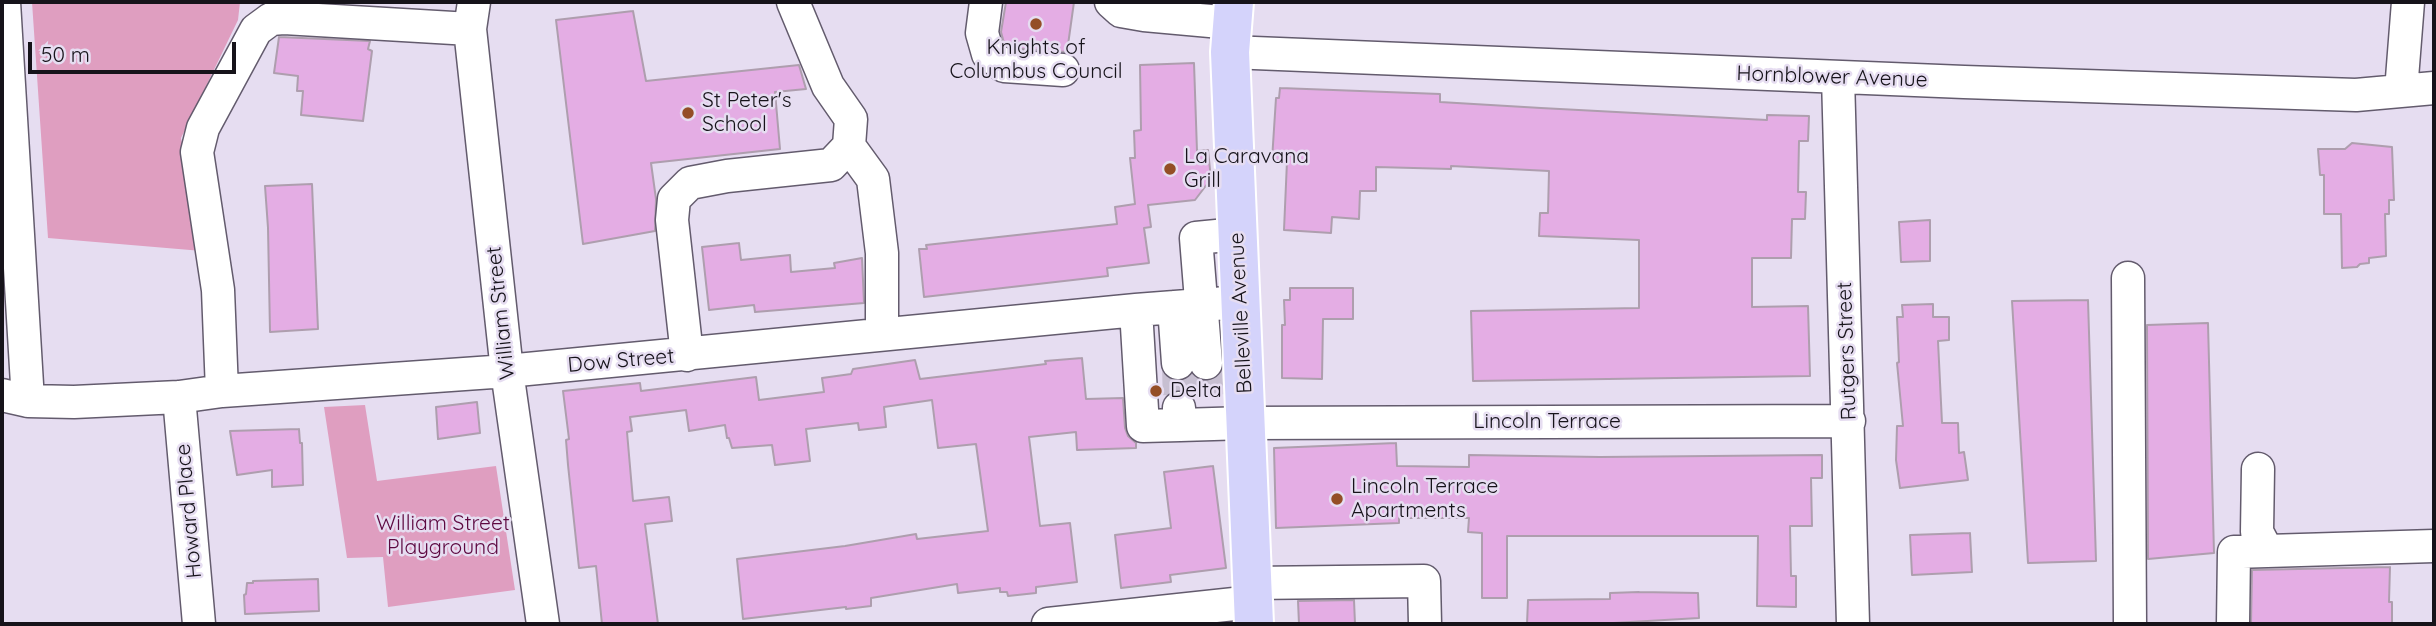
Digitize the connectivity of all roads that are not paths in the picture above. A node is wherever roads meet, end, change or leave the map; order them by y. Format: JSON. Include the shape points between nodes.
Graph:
{"nodes":[{"id":1,"x":4,"y":2,"type":"edge"},
{"id":2,"x":793,"y":2,"type":"edge"},
{"id":3,"x":986,"y":2,"type":"edge"},
{"id":4,"x":1111,"y":2,"type":"edge"},
{"id":5,"x":2409,"y":2,"type":"edge"},
{"id":6,"x":472,"y":15,"type":"edge"},
{"id":7,"x":1232,"y":26,"type":"edge"},
{"id":8,"x":1063,"y":70,"type":"dead end"},
{"id":9,"x":1838,"y":77,"type":"junction"},
{"id":10,"x":2434,"y":88,"type":"edge"},
{"id":11,"x":2401,"y":91,"type":"junction"},
{"id":12,"x":849,"y":146,"type":"junction"},
{"id":13,"x":1237,"y":234,"type":"junction"},
{"id":14,"x":2128,"y":278,"type":"dead end"},
{"id":15,"x":1240,"y":302,"type":"junction"},
{"id":16,"x":1188,"y":306,"type":"junction"},
{"id":17,"x":1136,"y":310,"type":"junction"},
{"id":18,"x":881,"y":334,"type":"junction"},
{"id":19,"x":687,"y":355,"type":"junction"},
{"id":20,"x":1192,"y":363,"type":"tunnel mouth"},
{"id":21,"x":507,"y":371,"type":"junction"},
{"id":22,"x":222,"y":391,"type":"junction"},
{"id":23,"x":179,"y":397,"type":"junction"},
{"id":24,"x":15,"y":398,"type":"edge"},
{"id":25,"x":1204,"y":417,"type":"junction"},
{"id":26,"x":1849,"y":421,"type":"junction"},
{"id":27,"x":2258,"y":469,"type":"dead end"},
{"id":28,"x":2434,"y":546,"type":"edge"},
{"id":29,"x":2267,"y":551,"type":"junction"},
{"id":30,"x":1253,"y":603,"type":"edge"},
{"id":31,"x":199,"y":624,"type":"edge"},
{"id":32,"x":543,"y":624,"type":"edge"},
{"id":33,"x":1048,"y":624,"type":"edge"},
{"id":34,"x":1425,"y":624,"type":"edge"},
{"id":35,"x":1853,"y":624,"type":"edge"},
{"id":36,"x":2130,"y":624,"type":"edge"},
{"id":37,"x":2233,"y":624,"type":"edge"}],
"edges":[{"from":1,"to":24,"type":"street"},
{"from":2,"to":12,"type":"street","via":[[828,86],[851,119]]},
{"from":3,"to":8,"type":"street","via":[[982,33],[988,54],[1004,66]]},
{"from":4,"to":7,"type":"street","name":"Hornblower Avenue","via":[[1121,11]]},
{"from":5,"to":11,"type":"street"},
{"from":6,"to":21,"type":"street","name":"William Street"},
{"from":6,"to":22,"type":"street","via":[[284,18],[271,19],[256,30],[203,128],[197,152],[218,290]]},
{"from":7,"to":9,"type":"street","name":"Hornblower Avenue"},
{"from":7,"to":13,"type":"main road","name":"Belleville Avenue"},
{"from":9,"to":11,"type":"street","name":"Hornblower Avenue","via":[[2356,95]]},
{"from":9,"to":26,"type":"street","name":"Rutgers Street"},
{"from":10,"to":11,"type":"street","name":"Hornblower Avenue"},
{"from":12,"to":18,"type":"street","via":[[873,179],[882,253]]},
{"from":12,"to":19,"type":"street","via":[[831,165],[690,183],[674,199],[672,220]]},
{"from":13,"to":15,"type":"main road","name":"Belleville Avenue"},
{"from":13,"to":16,"type":"street","via":[[1196,238]]},
{"from":14,"to":36,"type":"street"},
{"from":15,"to":16,"type":"street","name":"Dow Street"},
{"from":15,"to":25,"type":"main road","name":"Belleville Avenue"},
{"from":16,"to":17,"type":"street","name":"Dow Street"},
{"from":16,"to":20,"type":"street"},
{"from":17,"to":18,"type":"street","name":"Dow Street"},
{"from":17,"to":25,"type":"street","name":"Lincoln Terrace","via":[[1143,426]]},
{"from":18,"to":19,"type":"street","name":"Dow Street"},
{"from":19,"to":21,"type":"street","name":"Dow Street"},
{"from":21,"to":22,"type":"street","name":"Dow Street"},
{"from":21,"to":32,"type":"street","name":"William Street"},
{"from":22,"to":23,"type":"street","name":"Dow Street"},
{"from":23,"to":24,"type":"street","name":"Dow Street","via":[[74,402]]},
{"from":23,"to":31,"type":"street","name":"Howard Place"},
{"from":25,"to":26,"type":"street","name":"Lincoln Terrace"},
{"from":25,"to":30,"type":"main road","name":"Belleville Avenue"},
{"from":26,"to":35,"type":"street","name":"Rutgers Street"},
{"from":27,"to":29,"type":"street","via":[[2257,532]]},
{"from":28,"to":29,"type":"street"},
{"from":29,"to":37,"type":"street","via":[[2234,552]]},
{"from":30,"to":33,"type":"street"},
{"from":30,"to":34,"type":"street","via":[[1424,581]]}]}
